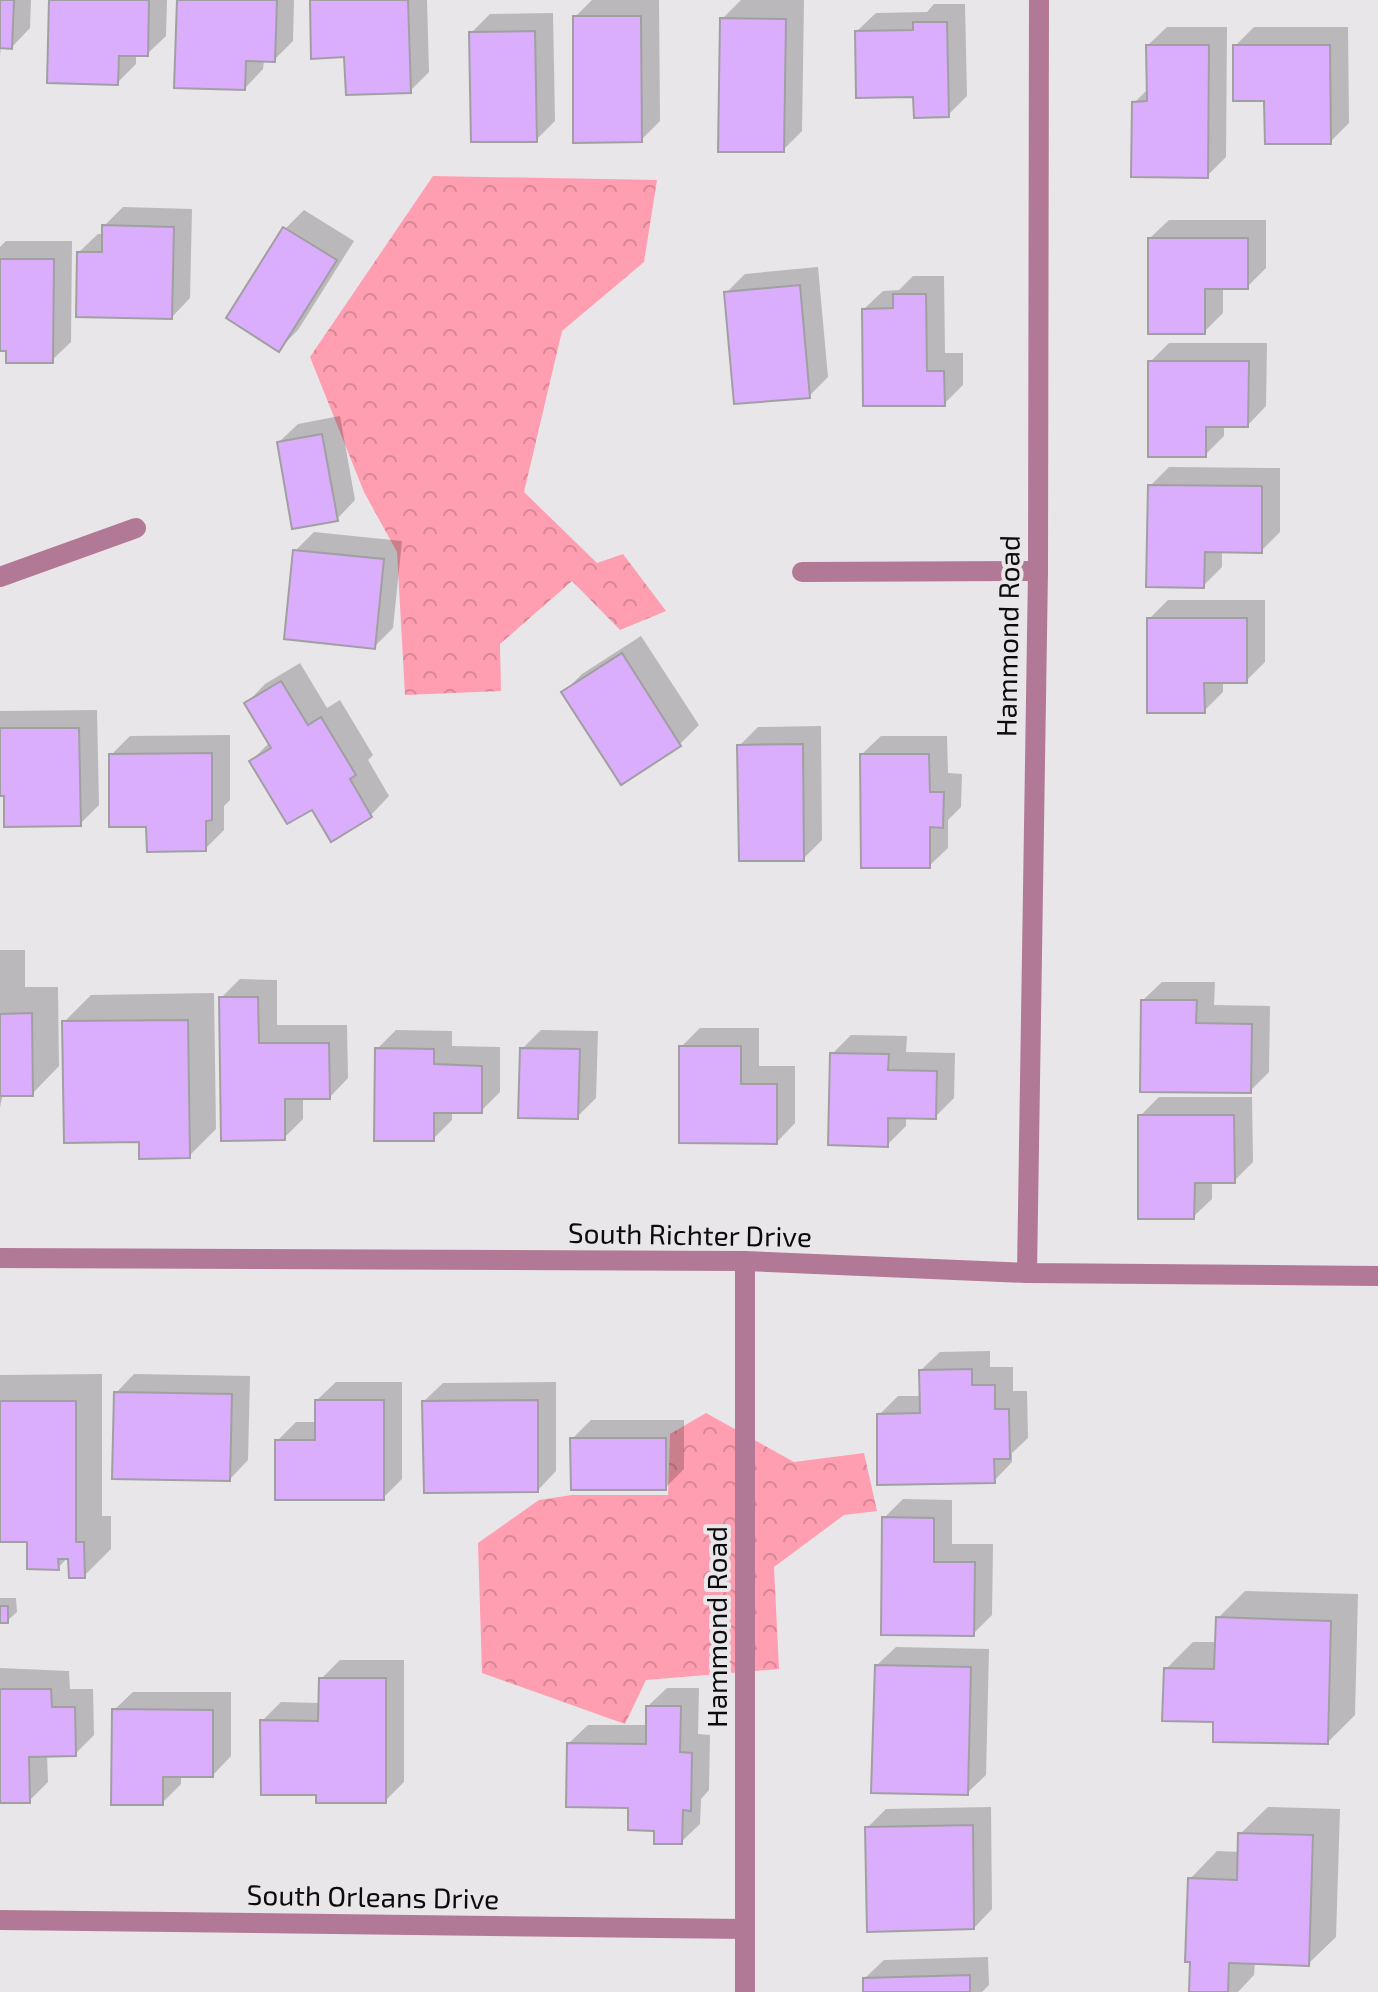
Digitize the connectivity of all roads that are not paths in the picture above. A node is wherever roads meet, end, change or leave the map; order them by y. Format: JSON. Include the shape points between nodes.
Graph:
{"nodes":[{"id":1,"x":1039,"y":0,"type":"edge"},
{"id":2,"x":136,"y":528,"type":"dead end"},
{"id":3,"x":1038,"y":571,"type":"junction"},
{"id":4,"x":802,"y":572,"type":"dead end"},
{"id":5,"x":0,"y":577,"type":"edge"},
{"id":6,"x":0,"y":1258,"type":"edge"},
{"id":7,"x":745,"y":1261,"type":"junction"},
{"id":8,"x":1027,"y":1273,"type":"junction"},
{"id":9,"x":1378,"y":1276,"type":"edge"},
{"id":10,"x":0,"y":1920,"type":"edge"},
{"id":11,"x":745,"y":1929,"type":"junction"},
{"id":12,"x":745,"y":1992,"type":"edge"}],
"edges":[{"from":1,"to":3,"type":"street","name":"Hammond Road"},
{"from":2,"to":5,"type":"street"},
{"from":3,"to":4,"type":"street"},
{"from":3,"to":8,"type":"street","name":"Hammond Road"},
{"from":6,"to":7,"type":"street","name":"South Richter Drive"},
{"from":7,"to":8,"type":"street","name":"South Richter Drive"},
{"from":7,"to":11,"type":"street","name":"Hammond Road"},
{"from":8,"to":9,"type":"street","name":"South Richter Drive"},
{"from":10,"to":11,"type":"street","name":"South Orleans Drive"},
{"from":11,"to":12,"type":"street","name":"Hammond Road"}]}
